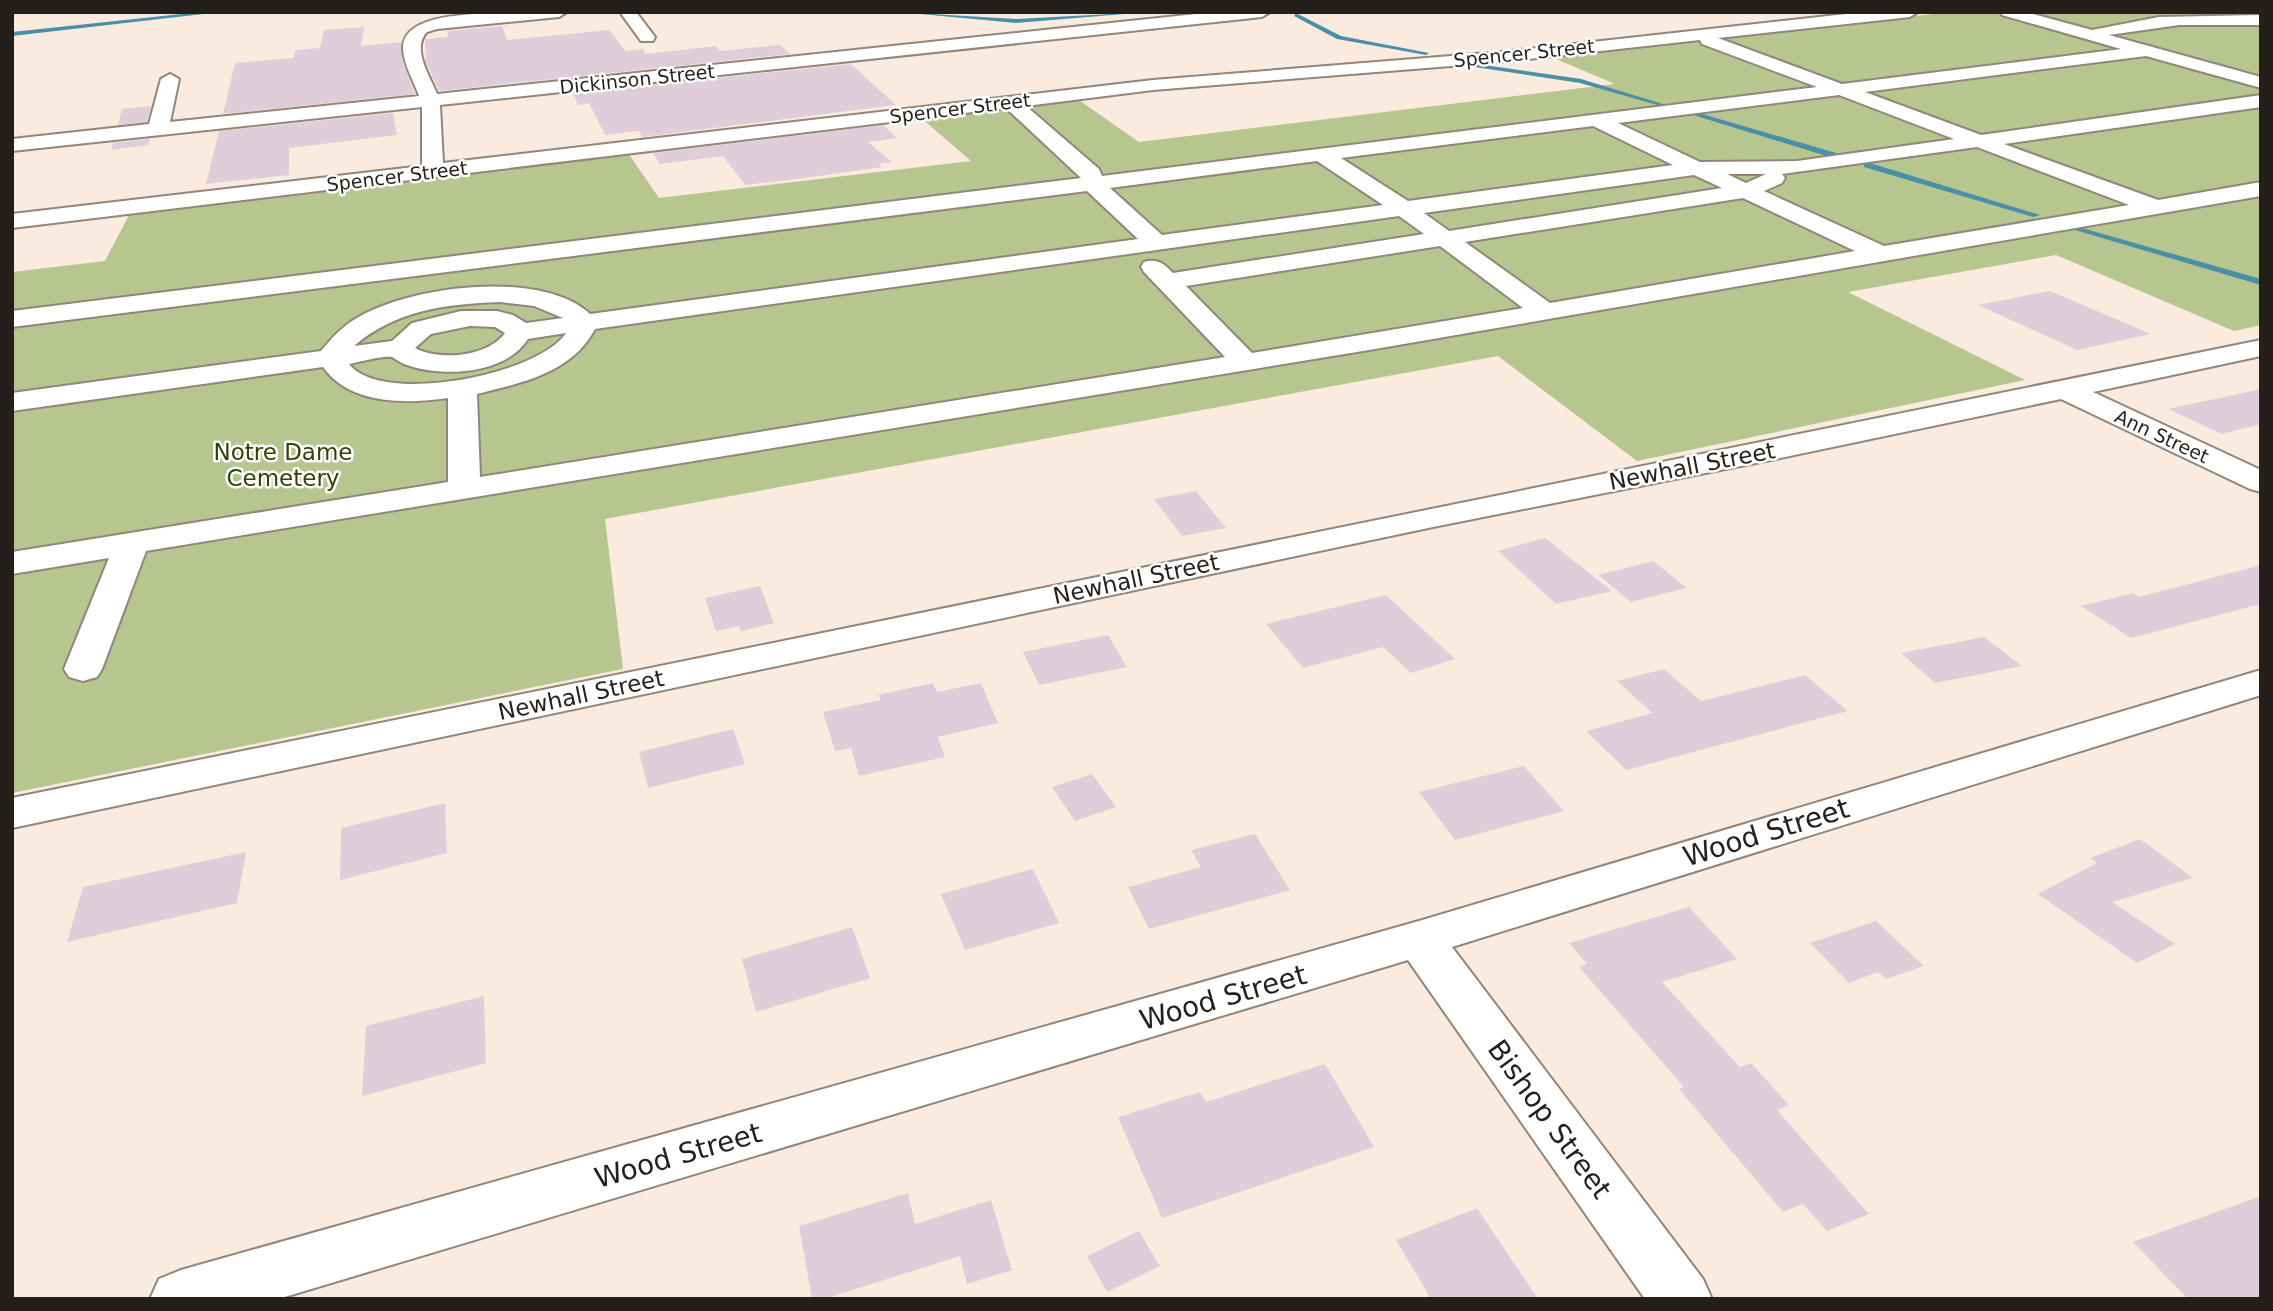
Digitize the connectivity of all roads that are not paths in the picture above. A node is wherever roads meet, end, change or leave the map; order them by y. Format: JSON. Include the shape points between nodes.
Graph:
{"nodes":[{"id":1,"x":559,"y":12,"type":"edge"},
{"id":2,"x":628,"y":12,"type":"edge"},
{"id":3,"x":1262,"y":12,"type":"edge"},
{"id":4,"x":1910,"y":12,"type":"edge"},
{"id":5,"x":2008,"y":12,"type":"edge"},
{"id":6,"x":2261,"y":20,"type":"edge"},
{"id":7,"x":2098,"y":33,"type":"dead end"},
{"id":8,"x":647,"y":37,"type":"dead end"},
{"id":9,"x":1708,"y":40,"type":"dead end"},
{"id":10,"x":2147,"y":51,"type":"junction"},
{"id":11,"x":2234,"y":59,"type":"dead end"},
{"id":12,"x":2193,"y":64,"type":"junction"},
{"id":13,"x":170,"y":79,"type":"dead end"},
{"id":14,"x":2261,"y":83,"type":"edge"},
{"id":15,"x":1842,"y":90,"type":"junction"},
{"id":16,"x":430,"y":101,"type":"junction"},
{"id":17,"x":2261,"y":101,"type":"edge"},
{"id":18,"x":1010,"y":102,"type":"junction"},
{"id":19,"x":1597,"y":121,"type":"junction"},
{"id":20,"x":158,"y":130,"type":"junction"},
{"id":21,"x":1980,"y":142,"type":"junction"},
{"id":22,"x":12,"y":145,"type":"edge"},
{"id":23,"x":1321,"y":155,"type":"junction"},
{"id":24,"x":1797,"y":167,"type":"junction"},
{"id":25,"x":1696,"y":168,"type":"junction"},
{"id":26,"x":433,"y":172,"type":"junction"},
{"id":27,"x":1093,"y":184,"type":"junction"},
{"id":28,"x":2261,"y":189,"type":"edge"},
{"id":29,"x":1746,"y":191,"type":"junction"},
{"id":30,"x":2155,"y":207,"type":"junction"},
{"id":31,"x":1403,"y":208,"type":"junction"},
{"id":32,"x":12,"y":221,"type":"edge"},
{"id":33,"x":1445,"y":239,"type":"junction"},
{"id":34,"x":1145,"y":244,"type":"junction"},
{"id":35,"x":1878,"y":253,"type":"junction"},
{"id":36,"x":1167,"y":282,"type":"junction"},
{"id":37,"x":1544,"y":311,"type":"junction"},
{"id":38,"x":12,"y":319,"type":"edge"},
{"id":39,"x":581,"y":323,"type":"junction"},
{"id":40,"x":519,"y":331,"type":"junction"},
{"id":41,"x":401,"y":348,"type":"junction"},
{"id":42,"x":2261,"y":348,"type":"edge"},
{"id":43,"x":330,"y":358,"type":"junction"},
{"id":44,"x":1245,"y":361,"type":"junction"},
{"id":45,"x":462,"y":388,"type":"junction"},
{"id":46,"x":2063,"y":389,"type":"junction"},
{"id":47,"x":12,"y":402,"type":"edge"},
{"id":48,"x":2261,"y":482,"type":"edge"},
{"id":49,"x":464,"y":491,"type":"junction"},
{"id":50,"x":132,"y":543,"type":"junction"},
{"id":51,"x":12,"y":563,"type":"edge"},
{"id":52,"x":83,"y":668,"type":"dead end"},
{"id":53,"x":2261,"y":682,"type":"edge"},
{"id":54,"x":12,"y":813,"type":"edge"},
{"id":55,"x":1419,"y":939,"type":"junction"},
{"id":56,"x":181,"y":1299,"type":"edge"},
{"id":57,"x":1681,"y":1299,"type":"edge"}],
"edges":[{"from":1,"to":16,"type":"street","via":[[424,27],[413,38],[413,62]]},
{"from":2,"to":8,"type":"street"},
{"from":3,"to":16,"type":"street","name":"Dickinson Street"},
{"from":4,"to":18,"type":"street","name":"Spencer Street","via":[[1501,57],[1153,85]]},
{"from":5,"to":10,"type":"street"},
{"from":6,"to":7,"type":"street","via":[[2175,19]]},
{"from":9,"to":15,"type":"street"},
{"from":10,"to":12,"type":"street"},
{"from":10,"to":15,"type":"street"},
{"from":11,"to":12,"type":"street"},
{"from":12,"to":14,"type":"street"},
{"from":13,"to":20,"type":"street"},
{"from":15,"to":19,"type":"street"},
{"from":15,"to":21,"type":"street"},
{"from":16,"to":20,"type":"street","name":"Dickinson Street"},
{"from":16,"to":26,"type":"street"},
{"from":17,"to":21,"type":"street"},
{"from":18,"to":26,"type":"street","name":"Spencer Street"},
{"from":18,"to":27,"type":"street","via":[[1091,174]]},
{"from":19,"to":23,"type":"street"},
{"from":19,"to":25,"type":"street"},
{"from":20,"to":22,"type":"street","name":"Dickinson Street"},
{"from":21,"to":24,"type":"street"},
{"from":21,"to":30,"type":"street"},
{"from":23,"to":27,"type":"street"},
{"from":23,"to":31,"type":"street"},
{"from":24,"to":25,"type":"street"},
{"from":24,"to":29,"type":"street"},
{"from":25,"to":29,"type":"street"},
{"from":25,"to":31,"type":"street"},
{"from":26,"to":32,"type":"street","name":"Spencer Street"},
{"from":27,"to":34,"type":"street"},
{"from":27,"to":38,"type":"street"},
{"from":28,"to":30,"type":"street"},
{"from":29,"to":33,"type":"street"},
{"from":29,"to":35,"type":"street"},
{"from":30,"to":35,"type":"street"},
{"from":31,"to":33,"type":"street"},
{"from":31,"to":34,"type":"street"},
{"from":33,"to":36,"type":"street"},
{"from":33,"to":37,"type":"street"},
{"from":34,"to":36,"type":"street"},
{"from":34,"to":39,"type":"street"},
{"from":35,"to":37,"type":"street"},
{"from":36,"to":44,"type":"street"},
{"from":37,"to":44,"type":"street"},
{"from":39,"to":40,"type":"street"},
{"from":39,"to":43,"type":"street","via":[[575,312],[546,299],[500,294],[445,299],[370,322],[339,344]]},
{"from":39,"to":45,"type":"street","via":[[580,334],[570,347],[552,359],[527,371]]},
{"from":40,"to":41,"type":"street","via":[[504,320],[460,319],[415,332]]},
{"from":40,"to":41,"type":"street","via":[[509,346],[496,353],[461,362],[425,363]]},
{"from":41,"to":43,"type":"street"},
{"from":42,"to":46,"type":"street","name":"Newhall Street"},
{"from":43,"to":45,"type":"street","via":[[345,379],[365,387],[393,391]]},
{"from":43,"to":47,"type":"street"},
{"from":44,"to":49,"type":"street"},
{"from":45,"to":49,"type":"street"},
{"from":46,"to":48,"type":"street","name":"Ann Street"},
{"from":46,"to":54,"type":"street","name":"Newhall Street"},
{"from":49,"to":50,"type":"street"},
{"from":50,"to":51,"type":"street"},
{"from":50,"to":52,"type":"street"},
{"from":53,"to":55,"type":"street","name":"Wood Street"},
{"from":55,"to":56,"type":"street","name":"Wood Street"},
{"from":55,"to":57,"type":"street","name":"Bishop Street"}]}
